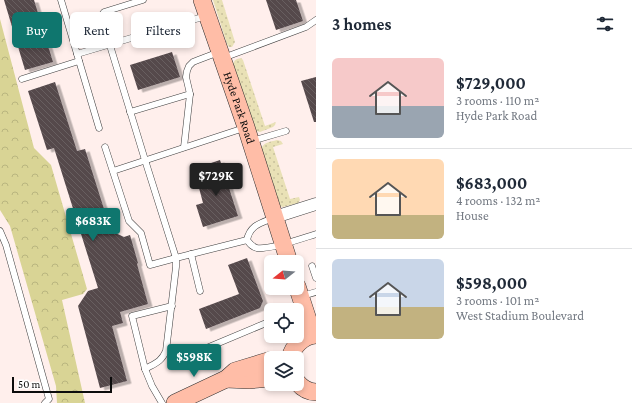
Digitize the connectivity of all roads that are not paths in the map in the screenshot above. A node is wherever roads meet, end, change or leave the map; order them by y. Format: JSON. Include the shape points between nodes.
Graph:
{"nodes":[{"id":1,"x":61,"y":0,"type":"edge"},
{"id":2,"x":142,"y":0,"type":"edge"},
{"id":3,"x":205,"y":8,"type":"edge"},
{"id":4,"x":104,"y":12,"type":"edge"},
{"id":5,"x":316,"y":20,"type":"edge"},
{"id":6,"x":123,"y":40,"type":"edge"},
{"id":7,"x":99,"y":48,"type":"edge"},
{"id":8,"x":111,"y":48,"type":"edge"},
{"id":9,"x":77,"y":54,"type":"junction"},
{"id":10,"x":220,"y":55,"type":"junction"},
{"id":11,"x":79,"y":61,"type":"junction"},
{"id":12,"x":22,"y":79,"type":"dead end"},
{"id":13,"x":190,"y":94,"type":"junction"},
{"id":14,"x":130,"y":112,"type":"junction"},
{"id":15,"x":99,"y":128,"type":"dead end"},
{"id":16,"x":286,"y":130,"type":"dead end"},
{"id":17,"x":248,"y":134,"type":"junction"},
{"id":18,"x":105,"y":147,"type":"dead end"},
{"id":19,"x":184,"y":147,"type":"junction"},
{"id":20,"x":145,"y":160,"type":"junction"},
{"id":21,"x":113,"y":171,"type":"junction"},
{"id":22,"x":316,"y":204,"type":"edge"},
{"id":23,"x":275,"y":217,"type":"junction"},
{"id":24,"x":0,"y":231,"type":"edge"},
{"id":25,"x":316,"y":234,"type":"edge"},
{"id":26,"x":248,"y":240,"type":"junction"},
{"id":27,"x":283,"y":244,"type":"junction"},
{"id":28,"x":191,"y":254,"type":"junction"},
{"id":29,"x":287,"y":255,"type":"edge"},
{"id":30,"x":176,"y":258,"type":"junction"},
{"id":31,"x":312,"y":266,"type":"dead end"},
{"id":32,"x":316,"y":278,"type":"edge"},
{"id":33,"x":200,"y":291,"type":"dead end"},
{"id":34,"x":304,"y":294,"type":"edge"},
{"id":35,"x":303,"y":295,"type":"edge"},
{"id":36,"x":293,"y":303,"type":"edge"},
{"id":37,"x":172,"y":306,"type":"junction"},
{"id":38,"x":264,"y":324,"type":"edge"},
{"id":39,"x":314,"y":335,"type":"edge"},
{"id":40,"x":291,"y":351,"type":"edge"},
{"id":41,"x":197,"y":352,"type":"dead end"},
{"id":42,"x":264,"y":362,"type":"edge"},
{"id":43,"x":145,"y":369,"type":"junction"},
{"id":44,"x":226,"y":379,"type":"junction"},
{"id":45,"x":264,"y":379,"type":"edge"},
{"id":46,"x":304,"y":389,"type":"edge"},
{"id":47,"x":316,"y":392,"type":"edge"},
{"id":48,"x":45,"y":403,"type":"edge"},
{"id":49,"x":162,"y":403,"type":"edge"},
{"id":50,"x":176,"y":403,"type":"edge"}],
"edges":[{"from":1,"to":9,"type":"lane"},
{"from":2,"to":4,"type":"lane"},
{"from":3,"to":6,"type":"lane"},
{"from":3,"to":10,"type":"street","name":"Hyde Park Road"},
{"from":5,"to":10,"type":"lane","via":[[306,27]]},
{"from":7,"to":9,"type":"lane"},
{"from":8,"to":14,"type":"lane"},
{"from":9,"to":11,"type":"lane"},
{"from":10,"to":13,"type":"lane","via":[[198,60],[189,66],[186,77]]},
{"from":10,"to":17,"type":"street","name":"Hyde Park Road"},
{"from":11,"to":12,"type":"lane"},
{"from":11,"to":15,"type":"lane"},
{"from":13,"to":14,"type":"lane"},
{"from":13,"to":19,"type":"lane"},
{"from":14,"to":20,"type":"lane"},
{"from":16,"to":17,"type":"lane"},
{"from":17,"to":19,"type":"lane"},
{"from":17,"to":23,"type":"street","name":"Hyde Park Road"},
{"from":18,"to":21,"type":"lane"},
{"from":19,"to":20,"type":"lane"},
{"from":20,"to":21,"type":"lane"},
{"from":20,"to":30,"type":"lane"},
{"from":21,"to":30,"type":"lane","via":[[129,221],[141,233],[150,265]]},
{"from":22,"to":23,"type":"street"},
{"from":23,"to":26,"type":"lane","via":[[252,228]]},
{"from":23,"to":27,"type":"street","name":"Hyde Park Road"},
{"from":24,"to":48,"type":"lane","via":[[49,399]]},
{"from":25,"to":27,"type":"lane"},
{"from":26,"to":27,"type":"lane","via":[[251,245],[258,248]]},
{"from":26,"to":28,"type":"lane"},
{"from":27,"to":29,"type":"street","name":"Hyde Park Road"},
{"from":28,"to":30,"type":"lane"},
{"from":28,"to":33,"type":"lane"},
{"from":30,"to":37,"type":"lane"},
{"from":31,"to":32,"type":"lane"},
{"from":34,"to":39,"type":"street"},
{"from":35,"to":36,"type":"lane"},
{"from":37,"to":43,"type":"lane","via":[[166,351],[159,362]]},
{"from":37,"to":43,"type":"lane","via":[[132,316]]},
{"from":38,"to":41,"type":"lane"},
{"from":39,"to":40,"type":"street","via":[[303,339]]},
{"from":42,"to":44,"type":"street","via":[[234,371]]},
{"from":43,"to":49,"type":"lane"},
{"from":44,"to":45,"type":"street"},
{"from":44,"to":50,"type":"street"},
{"from":46,"to":47,"type":"street"}]}
